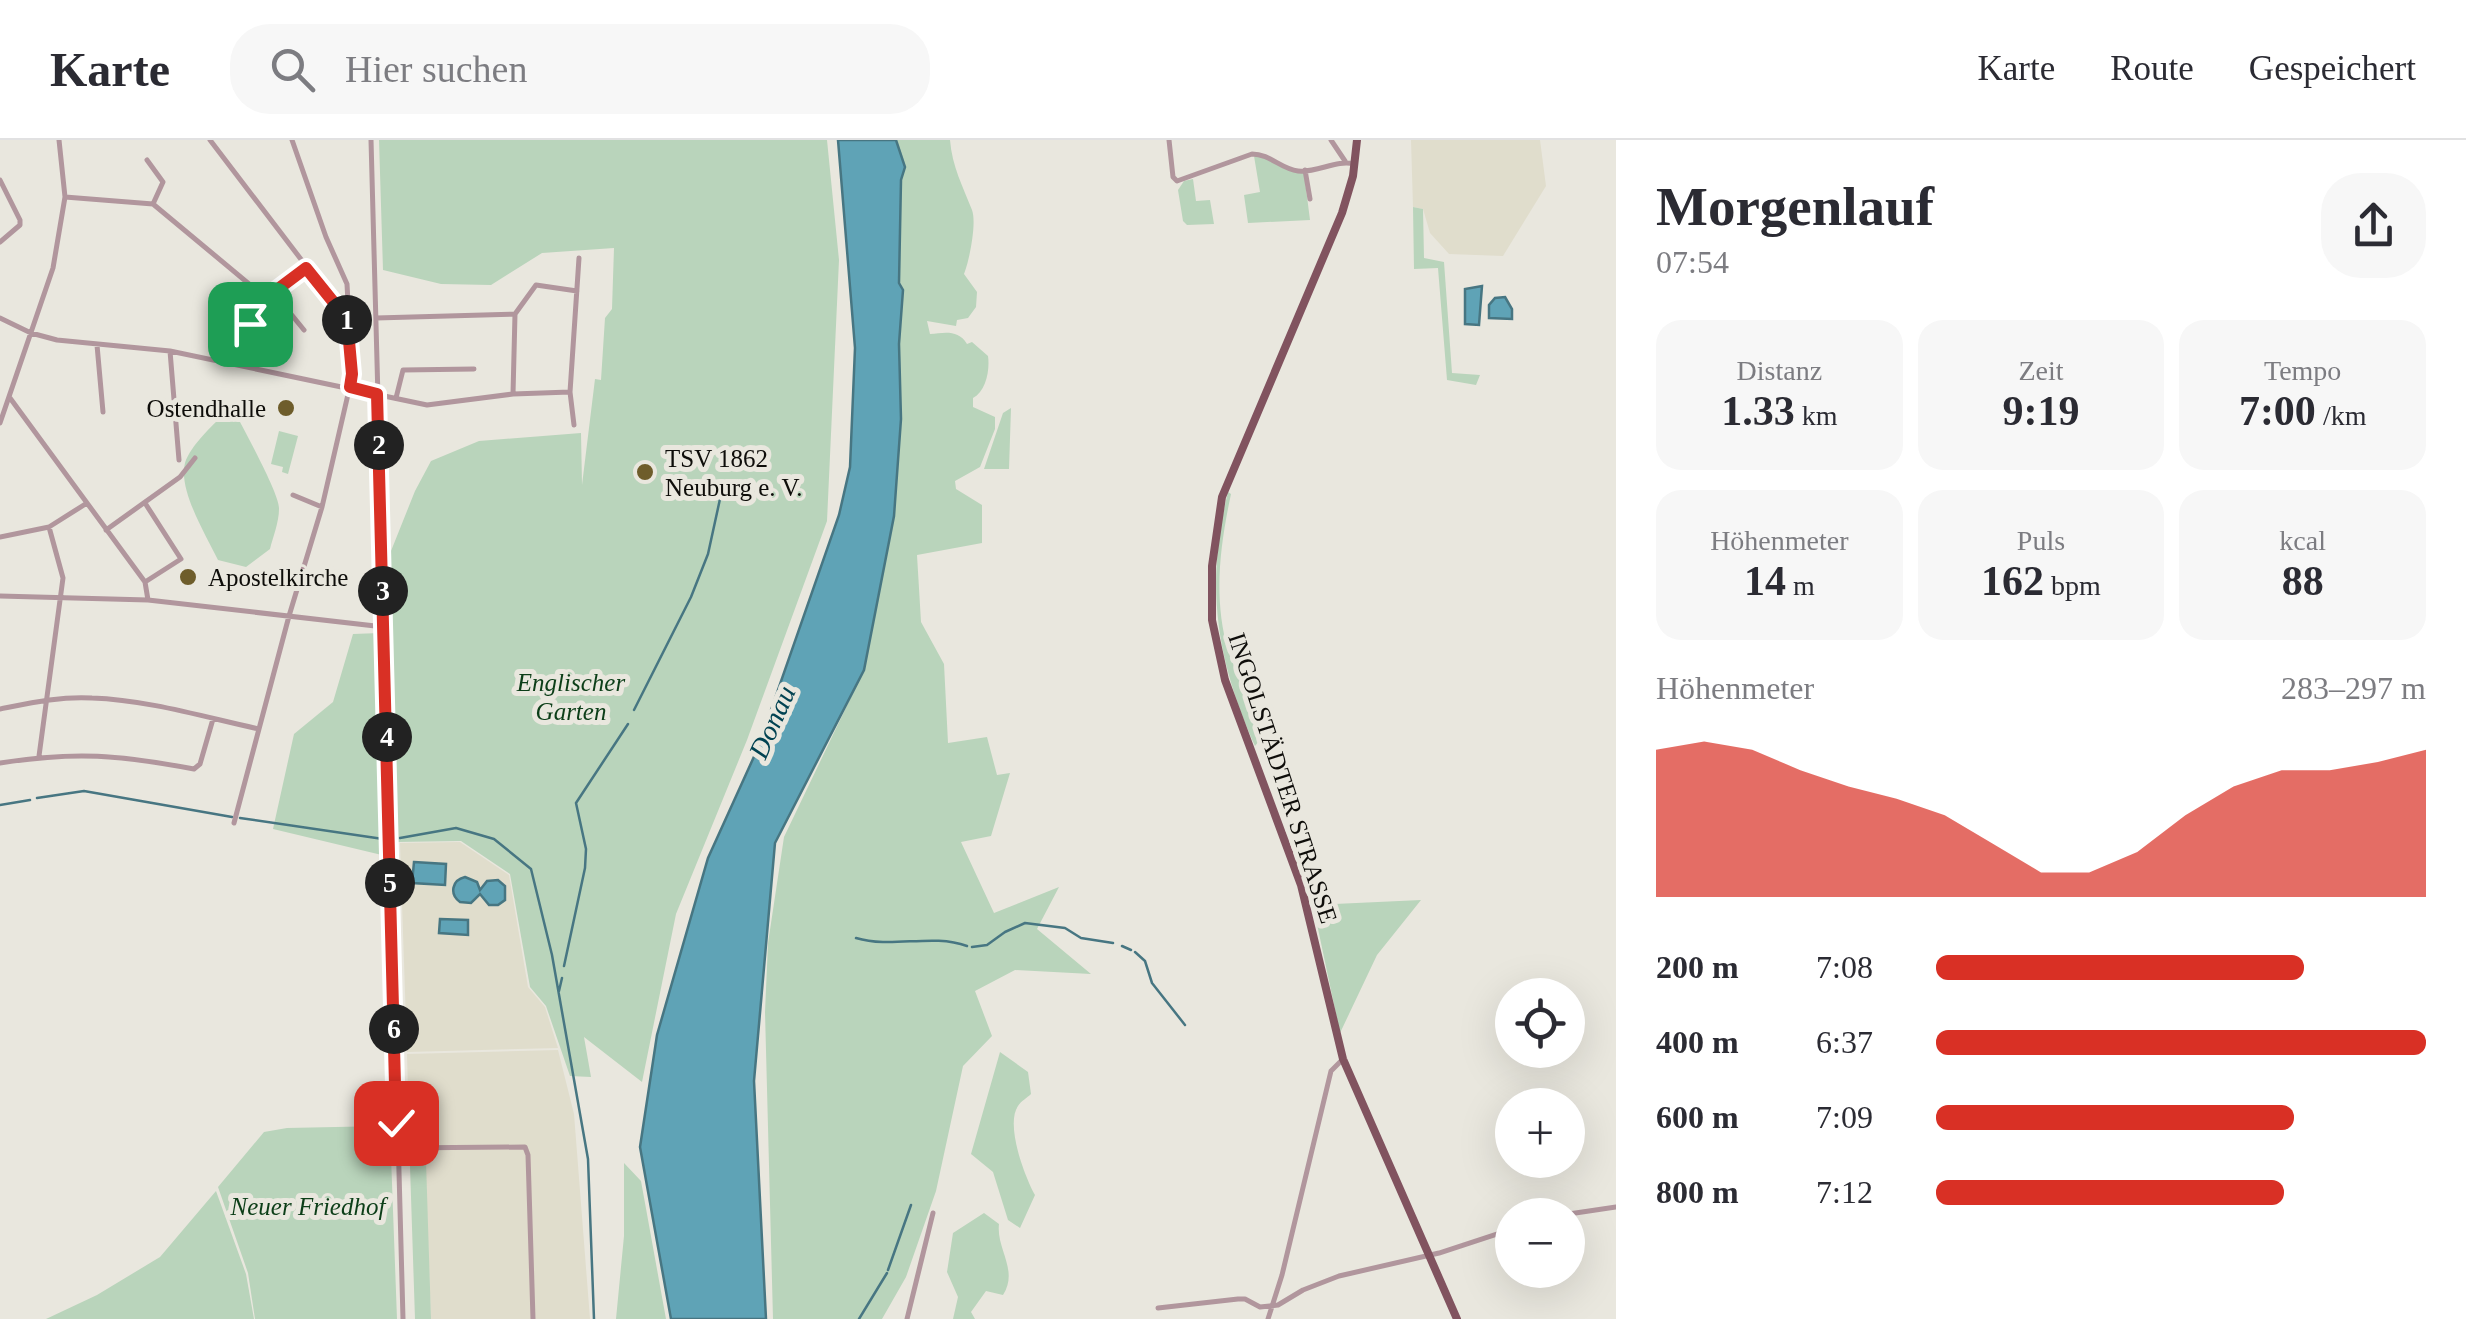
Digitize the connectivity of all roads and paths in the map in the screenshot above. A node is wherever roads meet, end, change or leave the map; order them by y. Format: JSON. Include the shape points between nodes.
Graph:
{"nodes":[{"id":1,"x":59,"y":140,"type":"edge"},
{"id":2,"x":210,"y":140,"type":"edge"},
{"id":3,"x":292,"y":140,"type":"edge"},
{"id":4,"x":371,"y":140,"type":"edge"},
{"id":5,"x":1169,"y":140,"type":"edge"},
{"id":6,"x":1331,"y":140,"type":"edge"},
{"id":7,"x":1358,"y":140,"type":"edge"},
{"id":8,"x":147,"y":160,"type":"dead end"},
{"id":9,"x":1350,"y":162,"type":"junction"},
{"id":10,"x":1305,"y":170,"type":"junction"},
{"id":11,"x":0,"y":180,"type":"edge"},
{"id":12,"x":64,"y":197,"type":"junction"},
{"id":13,"x":1310,"y":199,"type":"dead end"},
{"id":14,"x":154,"y":204,"type":"junction"},
{"id":15,"x":0,"y":242,"type":"edge"},
{"id":16,"x":579,"y":258,"type":"dead end"},
{"id":17,"x":306,"y":268,"type":"junction"},
{"id":18,"x":576,"y":291,"type":"junction"},
{"id":19,"x":273,"y":292,"type":"junction"},
{"id":20,"x":266,"y":298,"type":"junction"},
{"id":21,"x":515,"y":314,"type":"junction"},
{"id":22,"x":0,"y":318,"type":"edge"},
{"id":23,"x":376,"y":318,"type":"junction"},
{"id":24,"x":347,"y":319,"type":"junction"},
{"id":25,"x":249,"y":326,"type":"dead end"},
{"id":26,"x":304,"y":330,"type":"dead end"},
{"id":27,"x":31,"y":333,"type":"junction"},
{"id":28,"x":96,"y":345,"type":"junction"},
{"id":29,"x":170,"y":352,"type":"junction"},
{"id":30,"x":474,"y":369,"type":"dead end"},
{"id":31,"x":350,"y":387,"type":"junction"},
{"id":32,"x":570,"y":392,"type":"junction"},
{"id":33,"x":377,"y":394,"type":"junction"},
{"id":34,"x":513,"y":394,"type":"junction"},
{"id":35,"x":10,"y":398,"type":"junction"},
{"id":36,"x":396,"y":398,"type":"junction"},
{"id":37,"x":103,"y":412,"type":"dead end"},
{"id":38,"x":0,"y":423,"type":"edge"},
{"id":39,"x":574,"y":424,"type":"dead end"},
{"id":40,"x":195,"y":458,"type":"dead end"},
{"id":41,"x":179,"y":460,"type":"dead end"},
{"id":42,"x":293,"y":495,"type":"dead end"},
{"id":43,"x":87,"y":503,"type":"junction"},
{"id":44,"x":145,"y":503,"type":"junction"},
{"id":45,"x":322,"y":507,"type":"junction"},
{"id":46,"x":48,"y":527,"type":"junction"},
{"id":47,"x":106,"y":530,"type":"junction"},
{"id":48,"x":0,"y":537,"type":"edge"},
{"id":49,"x":145,"y":582,"type":"junction"},
{"id":50,"x":0,"y":596,"type":"edge"},
{"id":51,"x":60,"y":600,"type":"junction"},
{"id":52,"x":148,"y":600,"type":"junction"},
{"id":53,"x":289,"y":616,"type":"junction"},
{"id":54,"x":384,"y":627,"type":"junction"},
{"id":55,"x":47,"y":700,"type":"junction"},
{"id":56,"x":0,"y":708,"type":"edge"},
{"id":57,"x":213,"y":719,"type":"junction"},
{"id":58,"x":259,"y":729,"type":"junction"},
{"id":59,"x":39,"y":757,"type":"junction"},
{"id":60,"x":0,"y":762,"type":"edge"},
{"id":61,"x":234,"y":824,"type":"dead end"},
{"id":62,"x":1343,"y":1059,"type":"junction"},
{"id":63,"x":397,"y":1148,"type":"junction"},
{"id":64,"x":1616,"y":1207,"type":"edge"},
{"id":65,"x":1585,"y":1212,"type":"edge"},
{"id":66,"x":932,"y":1213,"type":"dead end"},
{"id":67,"x":1495,"y":1234,"type":"edge"},
{"id":68,"x":1428,"y":1255,"type":"junction"},
{"id":69,"x":1273,"y":1305,"type":"junction"},
{"id":70,"x":1260,"y":1307,"type":"junction"},
{"id":71,"x":1158,"y":1308,"type":"dead end"},
{"id":72,"x":402,"y":1319,"type":"edge"},
{"id":73,"x":534,"y":1319,"type":"edge"},
{"id":74,"x":907,"y":1319,"type":"edge"},
{"id":75,"x":1264,"y":1319,"type":"edge"},
{"id":76,"x":1457,"y":1319,"type":"edge"}],
"edges":[{"from":1,"to":12,"type":"street"},
{"from":2,"to":17,"type":"street"},
{"from":3,"to":24,"type":"street","via":[[347,284]]},
{"from":4,"to":23,"type":"street"},
{"from":5,"to":10,"type":"street","via":[[1177,181],[1252,154]]},
{"from":6,"to":9,"type":"street"},
{"from":7,"to":9,"type":"main road","name":"INGOLSTÄDTER STRASSE"},
{"from":8,"to":14,"type":"street","via":[[163,182]]},
{"from":9,"to":10,"type":"street"},
{"from":9,"to":62,"type":"main road","name":"INGOLSTÄDTER STRASSE","via":[[1342,213],[1222,496],[1211,580],[1225,680],[1292,857]]},
{"from":10,"to":13,"type":"street"},
{"from":11,"to":15,"type":"street","via":[[20,218]]},
{"from":12,"to":14,"type":"street"},
{"from":12,"to":27,"type":"street","via":[[51,276]]},
{"from":14,"to":20,"type":"street"},
{"from":16,"to":18,"type":"street"},
{"from":17,"to":19,"type":"street"},
{"from":17,"to":24,"type":"street"},
{"from":18,"to":21,"type":"street","via":[[536,285]]},
{"from":18,"to":32,"type":"street"},
{"from":19,"to":20,"type":"street"},
{"from":19,"to":26,"type":"street"},
{"from":20,"to":25,"type":"street"},
{"from":21,"to":23,"type":"street"},
{"from":21,"to":34,"type":"street"},
{"from":22,"to":27,"type":"street"},
{"from":23,"to":33,"type":"street"},
{"from":24,"to":31,"type":"street"},
{"from":27,"to":28,"type":"street"},
{"from":27,"to":35,"type":"street"},
{"from":28,"to":29,"type":"street"},
{"from":28,"to":37,"type":"street"},
{"from":29,"to":31,"type":"street"},
{"from":29,"to":41,"type":"street"},
{"from":30,"to":36,"type":"street","via":[[403,370]]},
{"from":31,"to":33,"type":"street"},
{"from":31,"to":45,"type":"street"},
{"from":32,"to":34,"type":"street"},
{"from":32,"to":39,"type":"street"},
{"from":33,"to":36,"type":"street"},
{"from":33,"to":54,"type":"street"},
{"from":34,"to":36,"type":"street","via":[[444,405]]},
{"from":35,"to":38,"type":"street"},
{"from":35,"to":43,"type":"street"},
{"from":40,"to":44,"type":"street"},
{"from":42,"to":45,"type":"street"},
{"from":43,"to":46,"type":"street"},
{"from":43,"to":47,"type":"street"},
{"from":44,"to":47,"type":"street"},
{"from":44,"to":49,"type":"street","via":[[182,559]]},
{"from":45,"to":53,"type":"street"},
{"from":46,"to":48,"type":"street"},
{"from":46,"to":51,"type":"street","via":[[63,578]]},
{"from":47,"to":49,"type":"street"},
{"from":49,"to":52,"type":"street"},
{"from":50,"to":51,"type":"street"},
{"from":51,"to":52,"type":"street"},
{"from":51,"to":55,"type":"street"},
{"from":52,"to":53,"type":"street"},
{"from":53,"to":54,"type":"street"},
{"from":53,"to":58,"type":"street"},
{"from":54,"to":63,"type":"street"},
{"from":55,"to":56,"type":"street"},
{"from":55,"to":57,"type":"street","via":[[142,703]]},
{"from":55,"to":59,"type":"street"},
{"from":57,"to":58,"type":"street"},
{"from":57,"to":59,"type":"street","via":[[194,769],[109,755]]},
{"from":58,"to":61,"type":"street"},
{"from":59,"to":60,"type":"street"},
{"from":62,"to":68,"type":"main road","name":"INGOLSTÄDTER STRASSE"},
{"from":62,"to":69,"type":"street","via":[[1331,1071]]},
{"from":63,"to":72,"type":"street"},
{"from":63,"to":73,"type":"street","via":[[525,1147]]},
{"from":64,"to":65,"type":"street"},
{"from":66,"to":74,"type":"street"},
{"from":67,"to":68,"type":"street"},
{"from":68,"to":69,"type":"street","via":[[1339,1276]]},
{"from":68,"to":76,"type":"main road","name":"INGOLSTÄDTER STRASSE"},
{"from":69,"to":70,"type":"street"},
{"from":69,"to":75,"type":"street"},
{"from":70,"to":71,"type":"street","via":[[1238,1299]]},
{"from":70,"to":75,"type":"street"}]}
